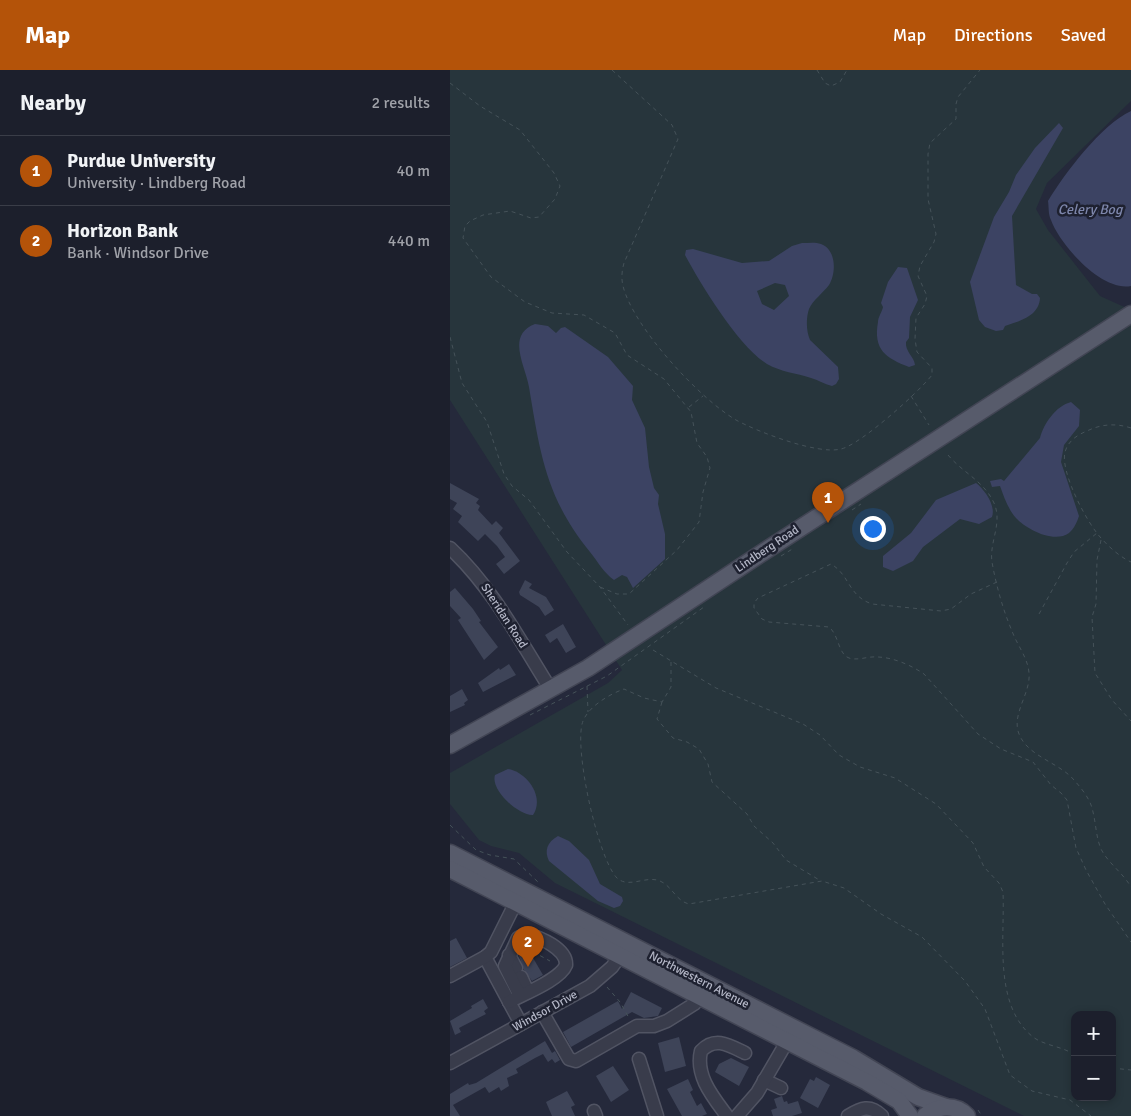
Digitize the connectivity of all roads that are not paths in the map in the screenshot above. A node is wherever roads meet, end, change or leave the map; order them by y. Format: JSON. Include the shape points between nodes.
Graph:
{"nodes":[{"id":1,"x":1131,"y":314,"type":"edge"},
{"id":2,"x":450,"y":548,"type":"edge"},
{"id":3,"x":551,"y":690,"type":"junction"},
{"id":4,"x":450,"y":745,"type":"edge"},
{"id":5,"x":450,"y":853,"type":"edge"},
{"id":6,"x":450,"y":869,"type":"edge"},
{"id":7,"x":519,"y":896,"type":"junction"},
{"id":8,"x":624,"y":950,"type":"junction"},
{"id":9,"x":509,"y":955,"type":"junction"},
{"id":10,"x":485,"y":958,"type":"junction"},
{"id":11,"x":450,"y":976,"type":"edge"},
{"id":12,"x":519,"y":997,"type":"junction"},
{"id":13,"x":700,"y":997,"type":"junction"},
{"id":14,"x":542,"y":1012,"type":"junction"},
{"id":15,"x":520,"y":1024,"type":"junction"},
{"id":16,"x":787,"y":1033,"type":"junction"},
{"id":17,"x":745,"y":1053,"type":"dead end"},
{"id":18,"x":639,"y":1059,"type":"dead end"},
{"id":19,"x":450,"y":1063,"type":"edge"},
{"id":20,"x":766,"y":1076,"type":"junction"},
{"id":21,"x":780,"y":1088,"type":"dead end"},
{"id":22,"x":946,"y":1107,"type":"junction"},
{"id":23,"x":657,"y":1116,"type":"edge"},
{"id":24,"x":727,"y":1116,"type":"edge"},
{"id":25,"x":737,"y":1116,"type":"edge"},
{"id":26,"x":848,"y":1116,"type":"edge"},
{"id":27,"x":882,"y":1116,"type":"edge"},
{"id":28,"x":910,"y":1116,"type":"edge"},
{"id":29,"x":926,"y":1116,"type":"edge"},
{"id":30,"x":967,"y":1116,"type":"edge"}],
"edges":[{"from":1,"to":3,"type":"main road","name":"Lindberg Road"},
{"from":2,"to":3,"type":"street","name":"Sheridan Road","via":[[500,608]]},
{"from":3,"to":4,"type":"main road","name":"Lindberg Road"},
{"from":5,"to":7,"type":"main road","name":"Northwestern Avenue"},
{"from":6,"to":7,"type":"main road","name":"Northwestern Avenue"},
{"from":7,"to":8,"type":"main road","name":"Northwestern Avenue"},
{"from":7,"to":10,"type":"street"},
{"from":8,"to":13,"type":"main road","name":"Northwestern Avenue"},
{"from":8,"to":14,"type":"street","name":"Windsor Drive","via":[[603,977]]},
{"from":8,"to":16,"type":"main road","name":"Northwestern Avenue"},
{"from":9,"to":12,"type":"street","via":[[518,973]]},
{"from":9,"to":12,"type":"street","via":[[506,971]]},
{"from":9,"to":12,"type":"street","via":[[522,935],[530,935],[560,950],[566,961],[559,975]]},
{"from":10,"to":11,"type":"street"},
{"from":10,"to":12,"type":"street"},
{"from":12,"to":15,"type":"street"},
{"from":13,"to":14,"type":"street","via":[[667,1021],[654,1026],[641,1025],[576,1061],[572,1061]]},
{"from":13,"to":16,"type":"main road","name":"Northwestern Avenue"},
{"from":14,"to":15,"type":"street","name":"Windsor Drive"},
{"from":15,"to":19,"type":"street","name":"Windsor Drive"},
{"from":16,"to":20,"type":"street","via":[[767,1068]]},
{"from":16,"to":22,"type":"main road","name":"Northwestern Avenue","via":[[892,1080],[918,1097]]},
{"from":16,"to":28,"type":"main road","name":"Northwestern Avenue","via":[[898,1101]]},
{"from":17,"to":24,"type":"street","via":[[717,1042],[709,1044],[701,1052],[704,1080]]},
{"from":18,"to":23,"type":"street"},
{"from":20,"to":21,"type":"street"},
{"from":20,"to":25,"type":"street","via":[[751,1102]]},
{"from":22,"to":29,"type":"main road"},
{"from":22,"to":30,"type":"main road","name":"Northwestern Avenue"},
{"from":26,"to":27,"type":"street","via":[[868,1107]]}]}
